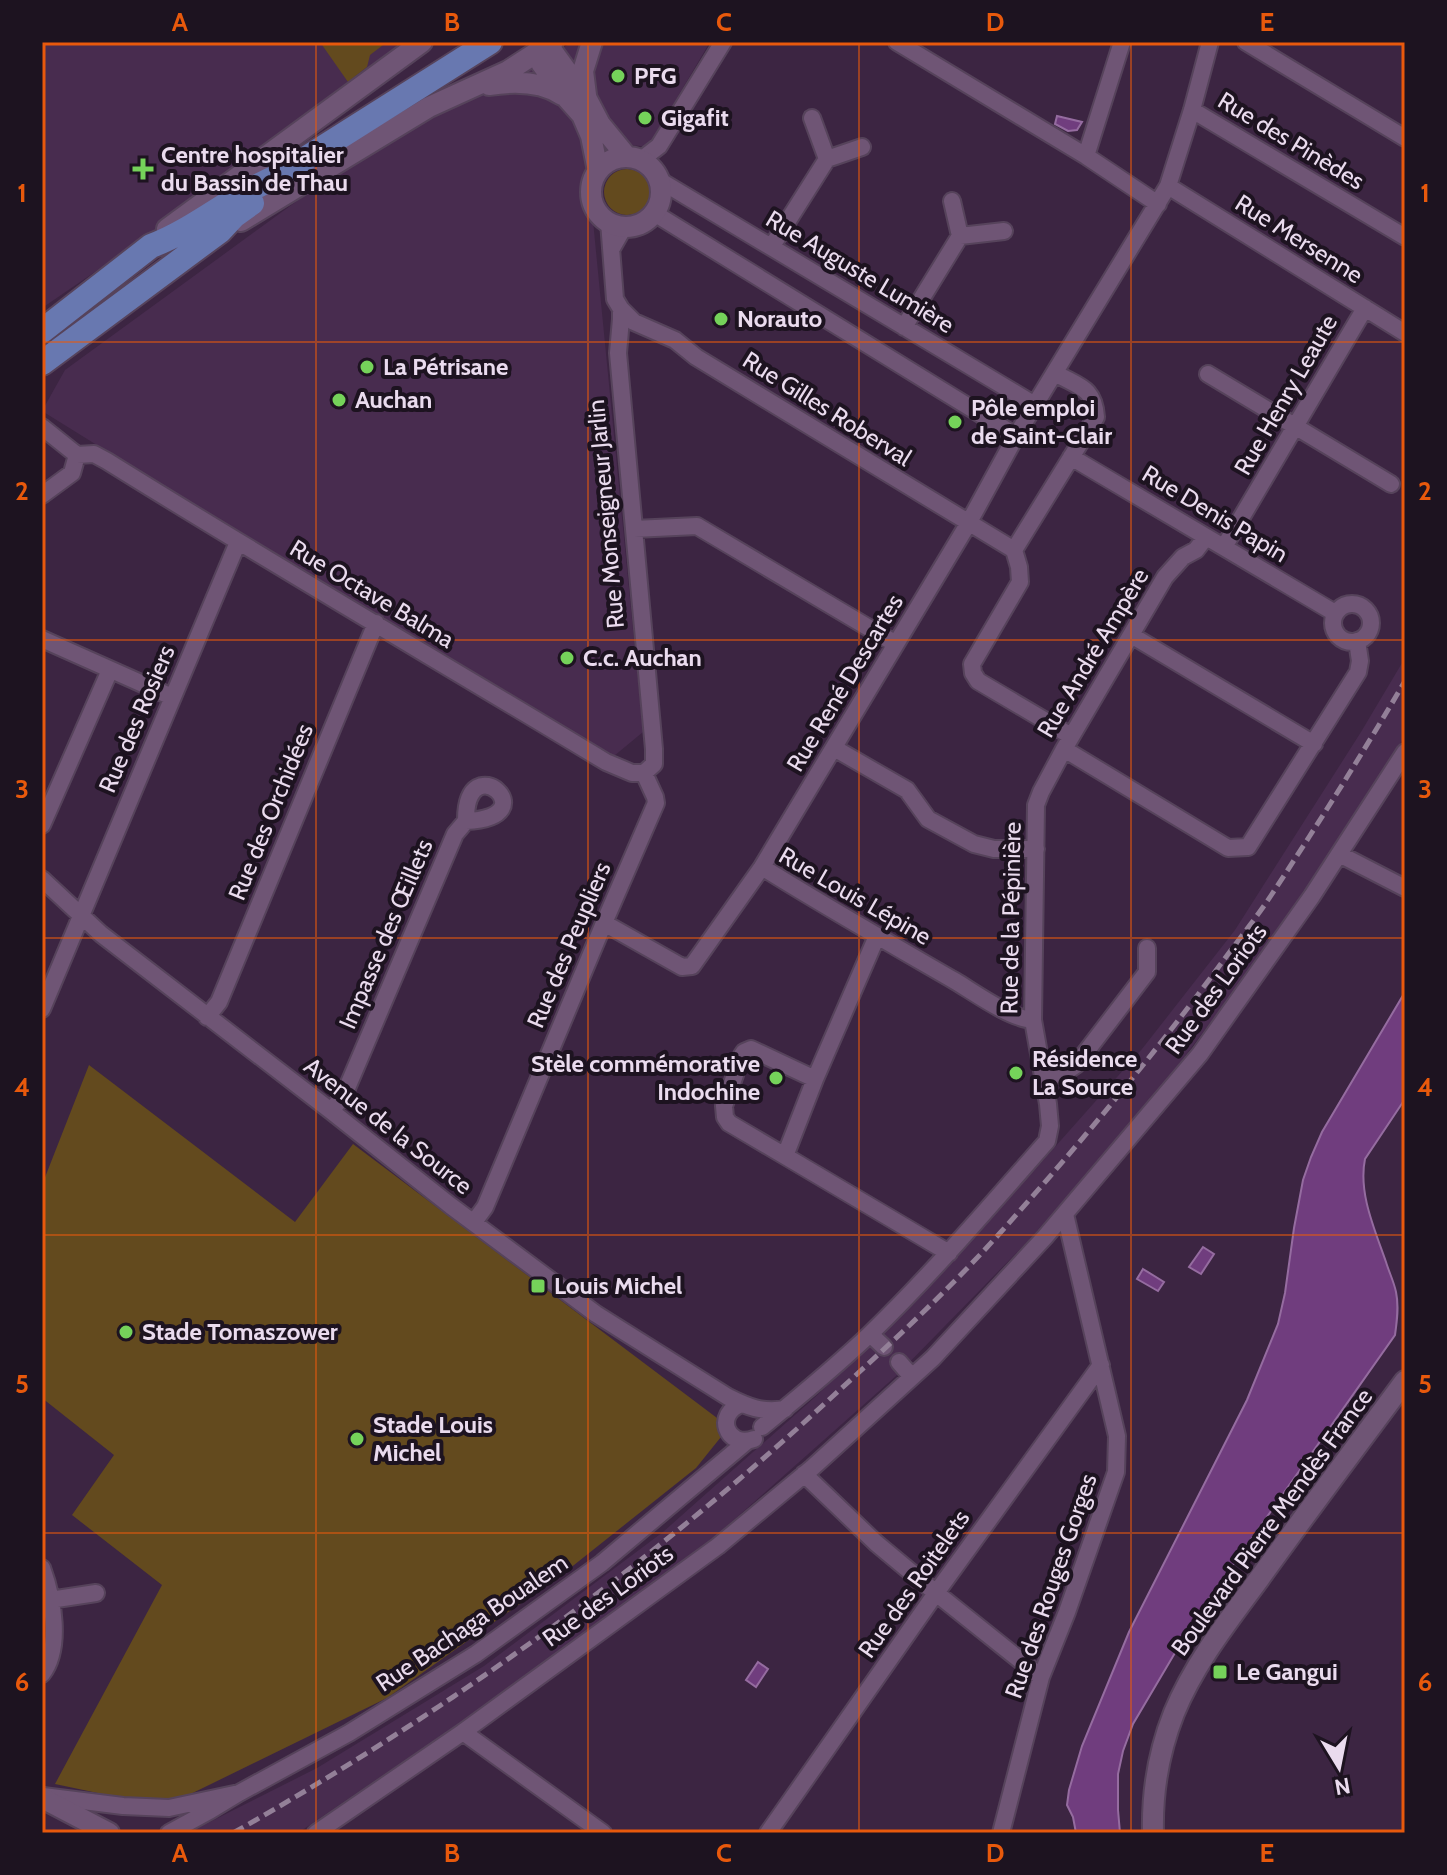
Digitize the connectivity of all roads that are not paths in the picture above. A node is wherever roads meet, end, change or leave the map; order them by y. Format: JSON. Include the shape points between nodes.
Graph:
{"nodes":[{"id":1,"x":422,"y":42,"type":"edge"},
{"id":2,"x":490,"y":42,"type":"edge"},
{"id":3,"x":592,"y":42,"type":"edge"},
{"id":4,"x":723,"y":42,"type":"edge"},
{"id":5,"x":897,"y":42,"type":"edge"},
{"id":6,"x":1122,"y":42,"type":"edge"},
{"id":7,"x":1210,"y":42,"type":"edge"},
{"id":8,"x":1246,"y":42,"type":"edge"},
{"id":9,"x":544,"y":44,"type":"edge"},
{"id":10,"x":474,"y":87,"type":"junction"},
{"id":11,"x":576,"y":98,"type":"junction"},
{"id":12,"x":1192,"y":110,"type":"junction"},
{"id":13,"x":812,"y":118,"type":"dead end"},
{"id":14,"x":1405,"y":138,"type":"edge"},
{"id":15,"x":862,"y":147,"type":"dead end"},
{"id":16,"x":1086,"y":156,"type":"junction"},
{"id":17,"x":827,"y":159,"type":"junction"},
{"id":18,"x":646,"y":167,"type":"junction"},
{"id":19,"x":598,"y":171,"type":"junction"},
{"id":20,"x":278,"y":176,"type":"junction"},
{"id":21,"x":1168,"y":186,"type":"junction"},
{"id":22,"x":952,"y":201,"type":"dead end"},
{"id":23,"x":1158,"y":204,"type":"junction"},
{"id":24,"x":654,"y":213,"type":"junction"},
{"id":25,"x":616,"y":225,"type":"junction"},
{"id":26,"x":220,"y":231,"type":"junction"},
{"id":27,"x":1004,"y":231,"type":"dead end"},
{"id":28,"x":960,"y":236,"type":"junction"},
{"id":29,"x":1405,"y":237,"type":"edge"},
{"id":30,"x":151,"y":246,"type":"junction"},
{"id":31,"x":772,"y":246,"type":"junction"},
{"id":32,"x":1365,"y":308,"type":"junction"},
{"id":33,"x":621,"y":309,"type":"junction"},
{"id":34,"x":904,"y":327,"type":"junction"},
{"id":35,"x":42,"y":331,"type":"edge"},
{"id":36,"x":1405,"y":333,"type":"edge"},
{"id":37,"x":42,"y":363,"type":"edge"},
{"id":38,"x":1055,"y":373,"type":"junction"},
{"id":39,"x":1208,"y":374,"type":"dead end"},
{"id":40,"x":1035,"y":405,"type":"junction"},
{"id":41,"x":1295,"y":426,"type":"junction"},
{"id":42,"x":42,"y":427,"type":"edge"},
{"id":43,"x":1016,"y":436,"type":"junction"},
{"id":44,"x":77,"y":455,"type":"junction"},
{"id":45,"x":1071,"y":457,"type":"junction"},
{"id":46,"x":1391,"y":484,"type":"dead end"},
{"id":47,"x":42,"y":495,"type":"edge"},
{"id":48,"x":968,"y":524,"type":"junction"},
{"id":49,"x":634,"y":529,"type":"junction"},
{"id":50,"x":1206,"y":537,"type":"junction"},
{"id":51,"x":238,"y":542,"type":"junction"},
{"id":52,"x":1224,"y":547,"type":"junction"},
{"id":53,"x":1014,"y":550,"type":"junction"},
{"id":54,"x":1335,"y":613,"type":"junction"},
{"id":55,"x":376,"y":623,"type":"junction"},
{"id":56,"x":1131,"y":635,"type":"junction"},
{"id":57,"x":42,"y":639,"type":"edge"},
{"id":58,"x":1357,"y":641,"type":"junction"},
{"id":59,"x":896,"y":644,"type":"junction"},
{"id":60,"x":110,"y":670,"type":"junction"},
{"id":61,"x":172,"y":697,"type":"junction"},
{"id":62,"x":1068,"y":743,"type":"junction"},
{"id":63,"x":1314,"y":744,"type":"junction"},
{"id":64,"x":834,"y":748,"type":"junction"},
{"id":65,"x":1405,"y":752,"type":"edge"},
{"id":66,"x":644,"y":773,"type":"junction"},
{"id":67,"x":1036,"y":805,"type":"joint"},
{"id":68,"x":466,"y":821,"type":"dead end"},
{"id":69,"x":42,"y":825,"type":"edge"},
{"id":70,"x":1036,"y":849,"type":"junction"},
{"id":71,"x":1339,"y":854,"type":"junction"},
{"id":72,"x":762,"y":867,"type":"junction"},
{"id":73,"x":42,"y":879,"type":"edge"},
{"id":74,"x":1405,"y":888,"type":"edge"},
{"id":75,"x":82,"y":915,"type":"junction"},
{"id":76,"x":604,"y":923,"type":"junction"},
{"id":77,"x":877,"y":936,"type":"junction"},
{"id":78,"x":1147,"y":948,"type":"dead end"},
{"id":79,"x":42,"y":1009,"type":"edge"},
{"id":80,"x":207,"y":1017,"type":"junction"},
{"id":81,"x":1033,"y":1020,"type":"junction"},
{"id":82,"x":1043,"y":1078,"type":"junction"},
{"id":83,"x":815,"y":1079,"type":"junction"},
{"id":84,"x":331,"y":1111,"type":"junction"},
{"id":85,"x":785,"y":1156,"type":"junction"},
{"id":86,"x":1065,"y":1214,"type":"junction"},
{"id":87,"x":474,"y":1222,"type":"junction"},
{"id":88,"x":949,"y":1253,"type":"junction"},
{"id":89,"x":870,"y":1334,"type":"junction"},
{"id":90,"x":884,"y":1347,"type":"dead end"},
{"id":91,"x":899,"y":1362,"type":"dead end"},
{"id":92,"x":1101,"y":1365,"type":"junction"},
{"id":93,"x":912,"y":1377,"type":"junction"},
{"id":94,"x":1405,"y":1381,"type":"edge"},
{"id":95,"x":718,"y":1391,"type":"junction"},
{"id":96,"x":750,"y":1407,"type":"junction"},
{"id":97,"x":785,"y":1409,"type":"junction"},
{"id":98,"x":727,"y":1415,"type":"junction"},
{"id":99,"x":762,"y":1427,"type":"junction"},
{"id":100,"x":738,"y":1439,"type":"junction"},
{"id":101,"x":804,"y":1474,"type":"junction"},
{"id":102,"x":42,"y":1568,"type":"edge"},
{"id":103,"x":96,"y":1593,"type":"dead end"},
{"id":104,"x":936,"y":1593,"type":"junction"},
{"id":105,"x":50,"y":1600,"type":"junction"},
{"id":106,"x":42,"y":1674,"type":"edge"},
{"id":107,"x":1041,"y":1677,"type":"junction"},
{"id":108,"x":463,"y":1732,"type":"junction"},
{"id":109,"x":239,"y":1793,"type":"junction"},
{"id":110,"x":42,"y":1797,"type":"edge"},
{"id":111,"x":109,"y":1833,"type":"edge"},
{"id":112,"x":169,"y":1833,"type":"edge"},
{"id":113,"x":316,"y":1833,"type":"edge"},
{"id":114,"x":603,"y":1833,"type":"edge"},
{"id":115,"x":768,"y":1833,"type":"edge"},
{"id":116,"x":1001,"y":1833,"type":"edge"},
{"id":117,"x":1153,"y":1833,"type":"edge"}],
"edges":[{"from":1,"to":30,"type":"street","via":[[165,230]]},
{"from":2,"to":20,"type":"main road"},
{"from":3,"to":11,"type":"street"},
{"from":4,"to":18,"type":"street"},
{"from":5,"to":16,"type":"street"},
{"from":6,"to":16,"type":"street"},
{"from":7,"to":12,"type":"street","name":"Rue René Descartes"},
{"from":8,"to":14,"type":"street"},
{"from":9,"to":10,"type":"street","via":[[508,71]]},
{"from":9,"to":11,"type":"street","via":[[541,63]]},
{"from":10,"to":11,"type":"street","via":[[513,82],[548,86]]},
{"from":10,"to":26,"type":"street","via":[[429,107]]},
{"from":11,"to":18,"type":"street"},
{"from":11,"to":19,"type":"street"},
{"from":12,"to":21,"type":"street","name":"Rue René Descartes"},
{"from":12,"to":29,"type":"street","name":"Rue des Pinèdes"},
{"from":13,"to":17,"type":"street"},
{"from":15,"to":17,"type":"street"},
{"from":16,"to":23,"type":"street"},
{"from":17,"to":31,"type":"street"},
{"from":18,"to":19,"type":"street","via":[[616,158]]},
{"from":18,"to":24,"type":"street","via":[[661,191]]},
{"from":18,"to":31,"type":"street","name":"Rue Auguste Lumière"},
{"from":19,"to":25,"type":"street","via":[[592,201]]},
{"from":20,"to":26,"type":"main road"},
{"from":20,"to":30,"type":"main road"},
{"from":21,"to":23,"type":"street","name":"Rue René Descartes"},
{"from":21,"to":32,"type":"street","name":"Rue Mersenne"},
{"from":22,"to":28,"type":"street"},
{"from":23,"to":38,"type":"street","name":"Rue René Descartes"},
{"from":24,"to":25,"type":"street","via":[[635,226]]},
{"from":24,"to":43,"type":"street"},
{"from":25,"to":33,"type":"street","name":"Rue Monseigneur Jarlin","via":[[615,299]]},
{"from":26,"to":37,"type":"main road"},
{"from":27,"to":28,"type":"street"},
{"from":28,"to":34,"type":"street"},
{"from":30,"to":35,"type":"main road"},
{"from":31,"to":34,"type":"street","name":"Rue Auguste Lumière"},
{"from":32,"to":36,"type":"street","name":"Rue Mersenne"},
{"from":32,"to":41,"type":"street","name":"Rue Henry Leaute"},
{"from":33,"to":48,"type":"street","name":"Rue Gilles Roberval","via":[[634,322],[675,340]]},
{"from":33,"to":49,"type":"street","name":"Rue Monseigneur Jarlin","via":[[618,353]]},
{"from":34,"to":40,"type":"street","name":"Rue Auguste Lumière"},
{"from":38,"to":40,"type":"street","name":"Rue René Descartes"},
{"from":38,"to":45,"type":"street","via":[[1091,394],[1095,404],[1096,417]]},
{"from":39,"to":41,"type":"street"},
{"from":40,"to":43,"type":"street","name":"Rue René Descartes"},
{"from":41,"to":46,"type":"street"},
{"from":41,"to":52,"type":"street","name":"Rue Henry Leaute"},
{"from":42,"to":44,"type":"street"},
{"from":43,"to":48,"type":"street","name":"Rue René Descartes"},
{"from":44,"to":47,"type":"street","via":[[72,473]]},
{"from":44,"to":51,"type":"street","name":"Rue Octave Balma","via":[[94,454],[107,461]]},
{"from":45,"to":50,"type":"street","name":"Rue Denis Papin"},
{"from":45,"to":53,"type":"street"},
{"from":48,"to":53,"type":"street","name":"Rue Gilles Roberval"},
{"from":48,"to":59,"type":"street","name":"Rue René Descartes"},
{"from":49,"to":59,"type":"street","via":[[697,526]]},
{"from":49,"to":66,"type":"street","name":"Rue Monseigneur Jarlin","via":[[654,749],[654,764]]},
{"from":50,"to":52,"type":"street","name":"Rue Denis Papin"},
{"from":50,"to":56,"type":"street","name":"Rue André Ampère","via":[[1174,565]]},
{"from":51,"to":55,"type":"street","name":"Rue Octave Balma"},
{"from":51,"to":61,"type":"street","name":"Rue des Rosiers"},
{"from":52,"to":54,"type":"street","name":"Rue Denis Papin"},
{"from":53,"to":62,"type":"street","via":[[1020,582],[972,664],[973,673]]},
{"from":54,"to":58,"type":"street","via":[[1332,623],[1340,638]]},
{"from":54,"to":58,"type":"street","via":[[1351,603],[1368,612],[1369,629]]},
{"from":55,"to":66,"type":"street","name":"Rue Octave Balma","via":[[606,762]]},
{"from":55,"to":80,"type":"street","name":"Rue des Orchidées","via":[[219,1002]]},
{"from":56,"to":62,"type":"street","name":"Rue André Ampère"},
{"from":56,"to":63,"type":"street"},
{"from":57,"to":60,"type":"street"},
{"from":58,"to":63,"type":"street","via":[[1358,672]]},
{"from":59,"to":64,"type":"street","name":"Rue René Descartes"},
{"from":60,"to":61,"type":"street"},
{"from":60,"to":69,"type":"street"},
{"from":61,"to":75,"type":"street","name":"Rue des Rosiers"},
{"from":62,"to":63,"type":"street","via":[[1228,848],[1248,847]]},
{"from":62,"to":67,"type":"street","name":"Rue André Ampère"},
{"from":64,"to":70,"type":"street","via":[[907,790],[928,819],[974,844]]},
{"from":64,"to":72,"type":"street","name":"Rue René Descartes"},
{"from":65,"to":71,"type":"street","name":"Rue des Loriots"},
{"from":66,"to":76,"type":"street","name":"Rue des Peupliers","via":[[656,803]]},
{"from":67,"to":70,"type":"street","name":"Rue de la Pépinière"},
{"from":68,"to":84,"type":"street","name":"Impasse des Œillets","via":[[455,834],[344,1095]]},
{"from":70,"to":81,"type":"street","name":"Rue de la Pépinière"},
{"from":71,"to":74,"type":"street"},
{"from":71,"to":86,"type":"street","name":"Rue des Loriots","via":[[1200,1054]]},
{"from":72,"to":76,"type":"street","name":"Rue Louis Lépine","via":[[692,966],[682,967]]},
{"from":72,"to":77,"type":"street","name":"Rue Louis Lépine"},
{"from":73,"to":75,"type":"street","name":"Avenue de la Source"},
{"from":75,"to":79,"type":"street","name":"Rue des Rosiers"},
{"from":75,"to":80,"type":"street","name":"Avenue de la Source"},
{"from":76,"to":87,"type":"street","name":"Rue des Peupliers","via":[[485,1207]]},
{"from":77,"to":81,"type":"street","name":"Rue Louis Lépine","via":[[1022,1019]]},
{"from":77,"to":83,"type":"street"},
{"from":78,"to":82,"type":"street","via":[[1147,972],[1076,1065]]},
{"from":80,"to":84,"type":"street","name":"Avenue de la Source"},
{"from":81,"to":82,"type":"street","name":"Rue de la Pépinière"},
{"from":82,"to":88,"type":"street","name":"Rue de la Pépinière","via":[[1047,1141]]},
{"from":83,"to":85,"type":"street"},
{"from":83,"to":85,"type":"street","via":[[751,1049],[742,1055],[725,1117]]},
{"from":84,"to":87,"type":"street","name":"Avenue de la Source"},
{"from":85,"to":88,"type":"street"},
{"from":86,"to":92,"type":"street","name":"Rue des Rouges Gorges"},
{"from":86,"to":93,"type":"street","name":"Rue des Loriots"},
{"from":87,"to":95,"type":"street","name":"Avenue de la Source","via":[[596,1314]]},
{"from":88,"to":89,"type":"street"},
{"from":89,"to":90,"type":"street"},
{"from":89,"to":97,"type":"street"},
{"from":91,"to":93,"type":"street"},
{"from":92,"to":104,"type":"street","name":"Rue des Roitelets"},
{"from":92,"to":107,"type":"street","name":"Rue des Rouges Gorges","via":[[1117,1436],[1116,1472]]},
{"from":93,"to":101,"type":"street","name":"Rue des Loriots"},
{"from":94,"to":117,"type":"street","name":"Boulevard Pierre Mendès France","via":[[1214,1641],[1186,1688],[1158,1768]]},
{"from":95,"to":96,"type":"street","name":"Avenue de la Source"},
{"from":95,"to":98,"type":"street"},
{"from":96,"to":97,"type":"street"},
{"from":96,"to":98,"type":"street","via":[[736,1406]]},
{"from":96,"to":99,"type":"street"},
{"from":97,"to":99,"type":"street"},
{"from":98,"to":100,"type":"street","via":[[726,1426]]},
{"from":99,"to":100,"type":"street","via":[[756,1437]]},
{"from":100,"to":109,"type":"street","name":"Rue Bachaga Boualem","via":[[715,1467],[602,1563],[476,1654]]},
{"from":101,"to":104,"type":"street"},
{"from":101,"to":108,"type":"street","name":"Rue des Loriots","via":[[718,1546]]},
{"from":102,"to":105,"type":"street"},
{"from":103,"to":105,"type":"street"},
{"from":104,"to":107,"type":"street"},
{"from":104,"to":115,"type":"street","name":"Rue des Roitelets"},
{"from":105,"to":106,"type":"street","via":[[54,1642]]},
{"from":107,"to":116,"type":"street","name":"Rue des Rouges Gorges"},
{"from":108,"to":113,"type":"street","name":"Rue des Loriots"},
{"from":108,"to":114,"type":"street"},
{"from":109,"to":110,"type":"street","name":"Rue Bachaga Boualem","via":[[169,1808]]},
{"from":109,"to":112,"type":"street","name":"Rue Bachaga Boualem"},
{"from":110,"to":111,"type":"street"}]}
